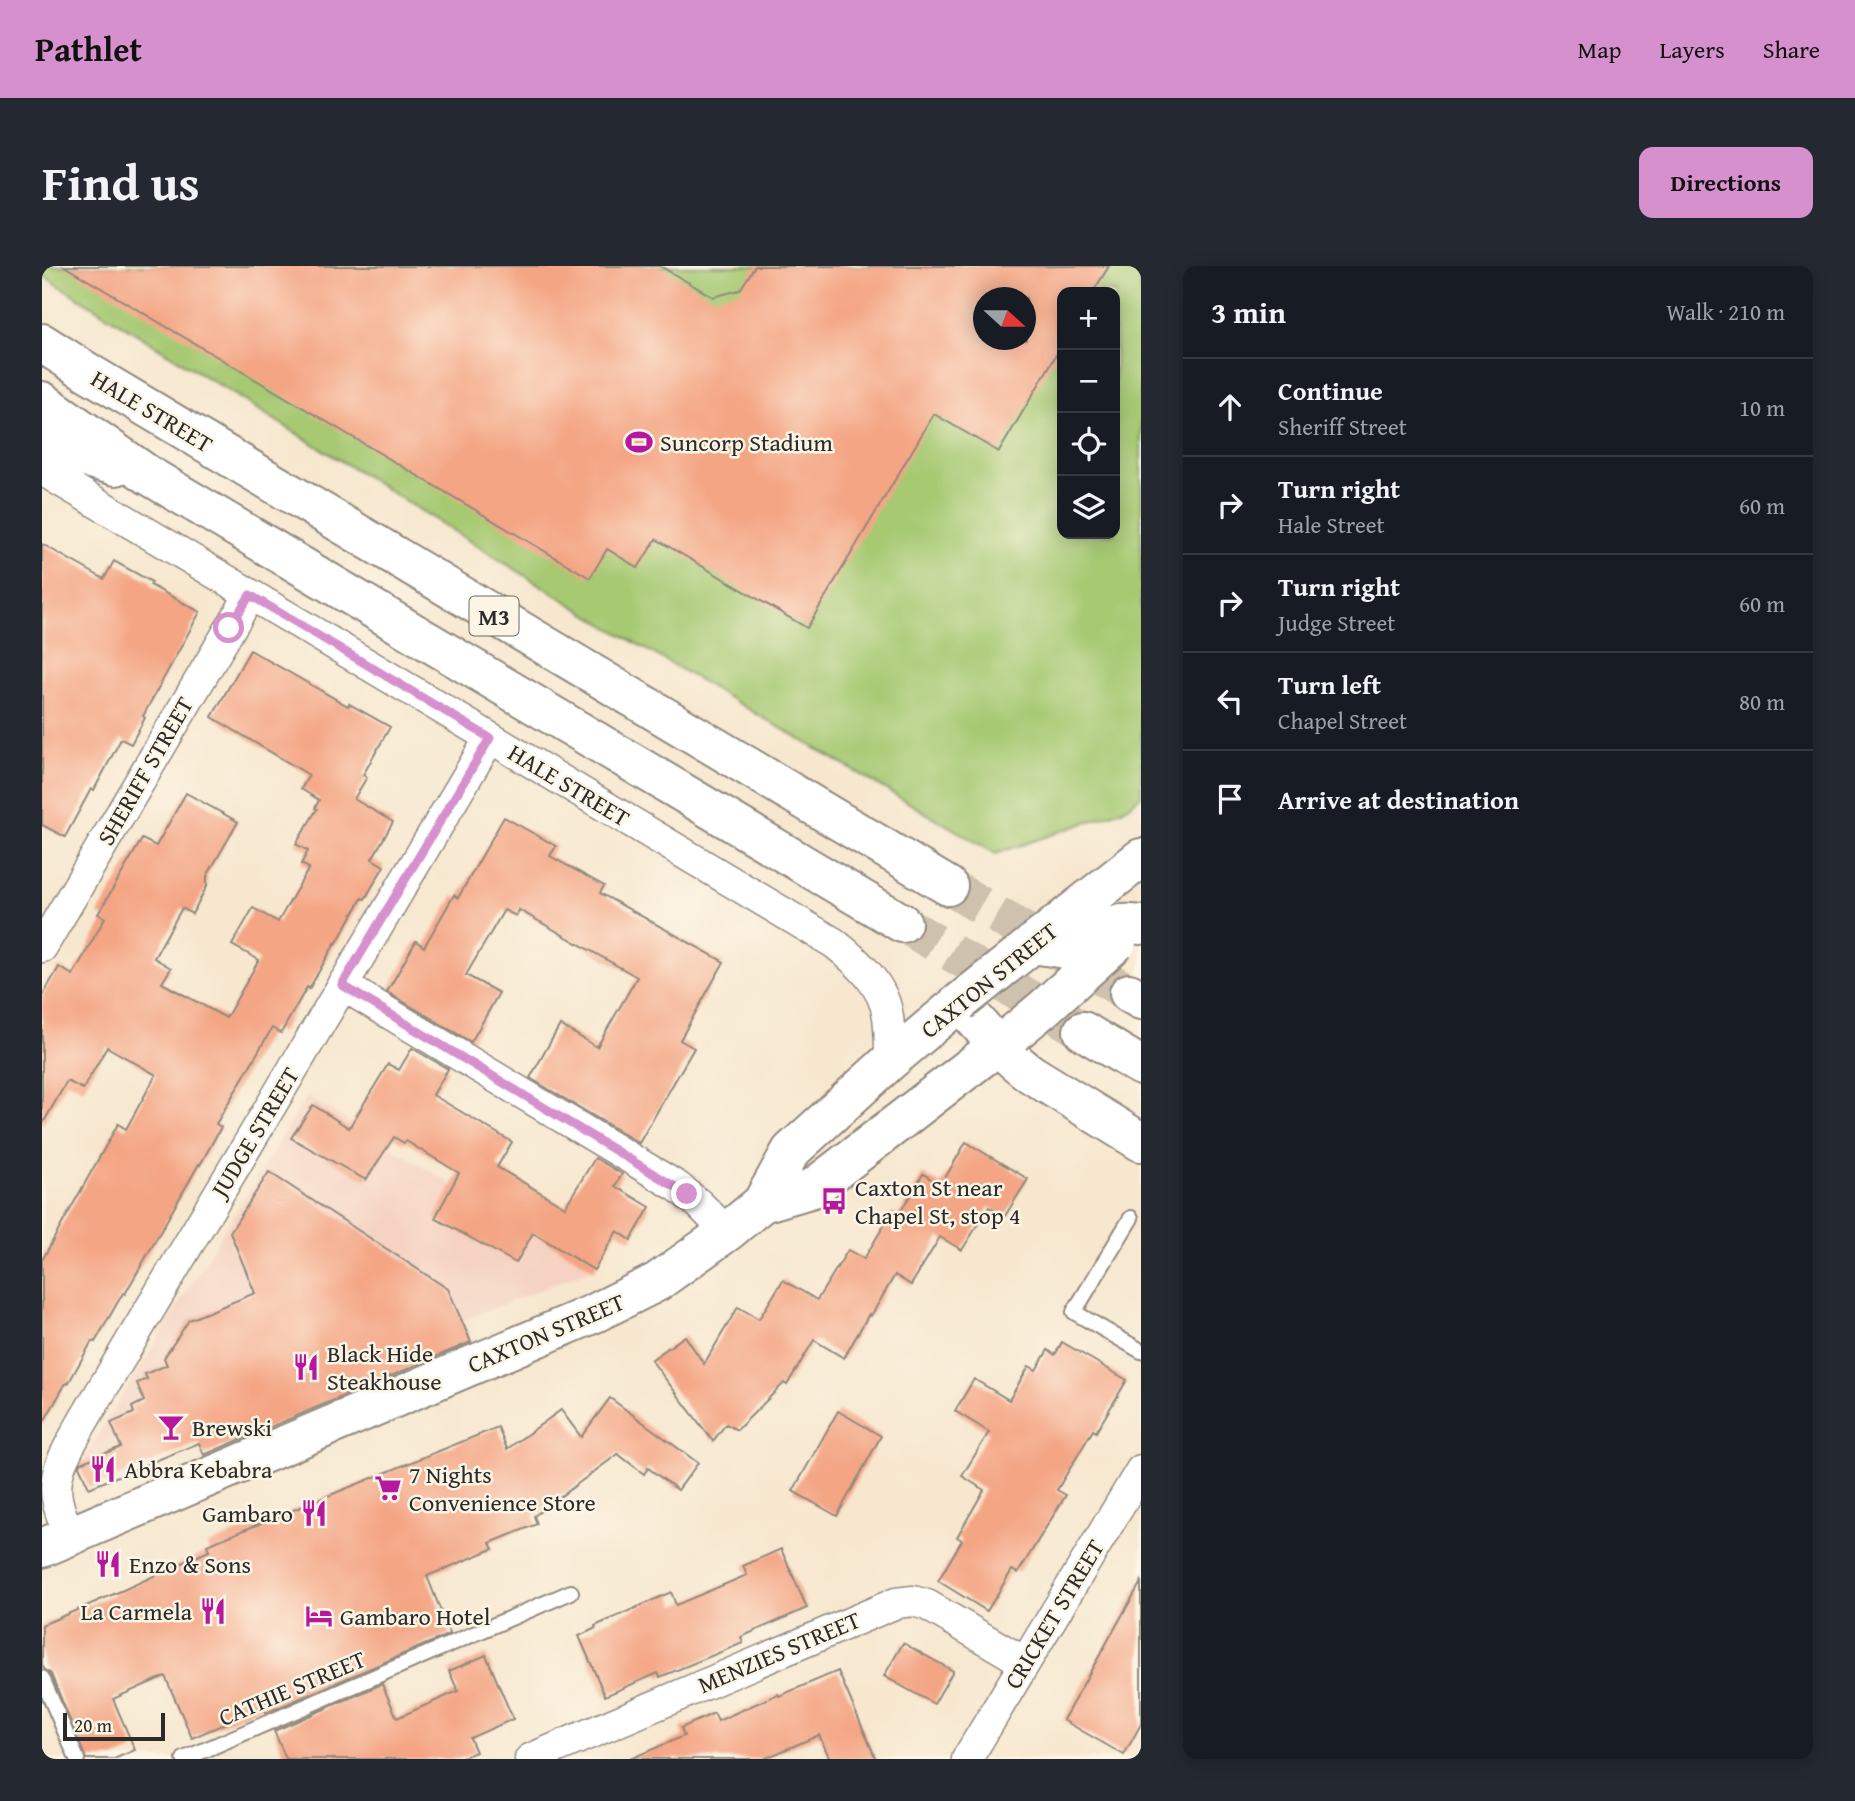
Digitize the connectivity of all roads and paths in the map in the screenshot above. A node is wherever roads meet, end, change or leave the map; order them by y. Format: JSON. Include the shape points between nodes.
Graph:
{"nodes":[{"id":1,"x":42,"y":343,"type":"edge"},
{"id":2,"x":42,"y":401,"type":"edge"},
{"id":3,"x":42,"y":438,"type":"edge"},
{"id":4,"x":42,"y":470,"type":"edge"},
{"id":5,"x":148,"y":475,"type":"junction"},
{"id":6,"x":250,"y":595,"type":"junction"},
{"id":7,"x":490,"y":738,"type":"junction"},
{"id":8,"x":1141,"y":858,"type":"edge"},
{"id":9,"x":948,"y":886,"type":"tunnel mouth"},
{"id":10,"x":902,"y":923,"type":"tunnel mouth"},
{"id":11,"x":1117,"y":926,"type":"edge"},
{"id":12,"x":42,"y":947,"type":"edge"},
{"id":13,"x":342,"y":985,"type":"junction"},
{"id":14,"x":960,"y":1002,"type":"junction"},
{"id":15,"x":1083,"y":1031,"type":"tunnel mouth"},
{"id":16,"x":1005,"y":1040,"type":"junction"},
{"id":17,"x":890,"y":1061,"type":"junction"},
{"id":18,"x":1141,"y":1066,"type":"edge"},
{"id":19,"x":1141,"y":1142,"type":"edge"},
{"id":20,"x":762,"y":1203,"type":"junction"},
{"id":21,"x":1131,"y":1218,"type":"dead end"},
{"id":22,"x":727,"y":1232,"type":"junction"},
{"id":23,"x":1141,"y":1351,"type":"edge"},
{"id":24,"x":1141,"y":1470,"type":"edge"},
{"id":25,"x":56,"y":1541,"type":"edge"},
{"id":26,"x":571,"y":1592,"type":"dead end"},
{"id":27,"x":1024,"y":1662,"type":"junction"},
{"id":28,"x":42,"y":1678,"type":"edge"},
{"id":29,"x":77,"y":1759,"type":"edge"},
{"id":30,"x":184,"y":1759,"type":"edge"},
{"id":31,"x":530,"y":1759,"type":"edge"},
{"id":32,"x":967,"y":1759,"type":"edge"}],
"edges":[{"from":1,"to":9,"type":"main road","name":"HALE STREET","number":"M3"},
{"from":2,"to":5,"type":"main road","name":"HALE STREET","number":"M3"},
{"from":3,"to":5,"type":"main road","via":[[72,454]]},
{"from":4,"to":6,"type":"street","name":"HALE STREET"},
{"from":5,"to":10,"type":"main road","name":"HALE STREET","number":"M3"},
{"from":6,"to":7,"type":"street","name":"HALE STREET"},
{"from":6,"to":12,"type":"street","name":"SHERIFF STREET"},
{"from":7,"to":13,"type":"street","name":"JUDGE STREET"},
{"from":7,"to":17,"type":"street","name":"HALE STREET","via":[[834,943],[876,983],[888,1017]]},
{"from":8,"to":11,"type":"main road","name":"CAXTON STREET"},
{"from":11,"to":14,"type":"main road","name":"CAXTON STREET","bridge":true,"via":[[1082,936],[1066,949],[1032,944]]},
{"from":11,"to":16,"type":"main road","name":"CAXTON STREET","bridge":true,"via":[[1044,1008]]},
{"from":13,"to":22,"type":"street","via":[[678,1186]]},
{"from":13,"to":25,"type":"street","name":"JUDGE STREET","via":[[60,1463]]},
{"from":14,"to":16,"type":"main road"},
{"from":14,"to":17,"type":"main road","name":"CAXTON STREET"},
{"from":15,"to":18,"type":"main road"},
{"from":16,"to":19,"type":"main road","via":[[1031,1074]]},
{"from":16,"to":20,"type":"main road","name":"CAXTON STREET","via":[[813,1188]]},
{"from":17,"to":20,"type":"main road","name":"CAXTON STREET","via":[[791,1151]]},
{"from":20,"to":22,"type":"main road","name":"CAXTON STREET"},
{"from":21,"to":23,"type":"lane","via":[[1074,1312]]},
{"from":22,"to":25,"type":"main road","name":"CAXTON STREET","via":[[657,1282],[618,1303]]},
{"from":24,"to":27,"type":"street","name":"CRICKET STREET"},
{"from":26,"to":30,"type":"lane","name":"CATHIE STREET"},
{"from":27,"to":31,"type":"street","name":"MENZIES STREET","via":[[927,1605],[904,1601]]},
{"from":27,"to":32,"type":"street","name":"CRICKET STREET"},
{"from":28,"to":29,"type":"lane"}]}
